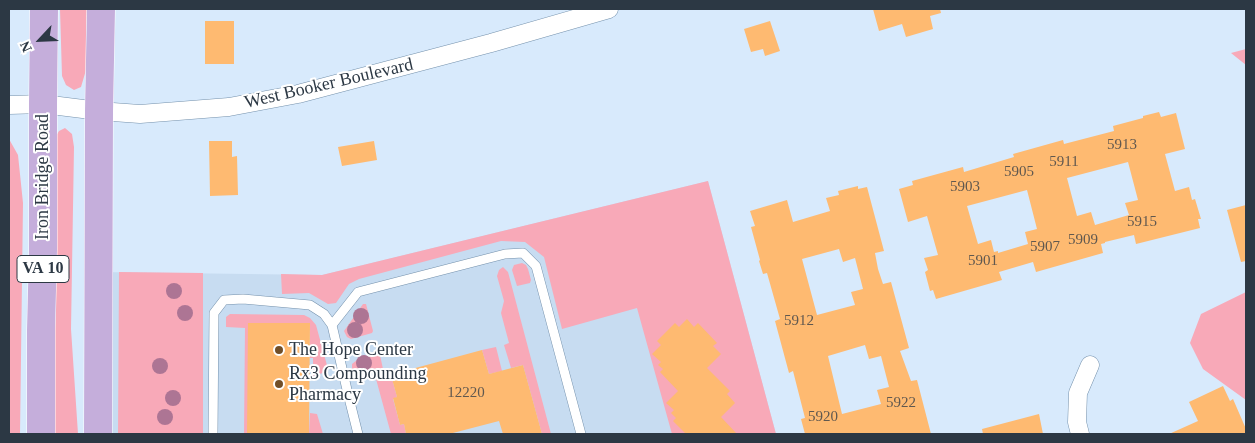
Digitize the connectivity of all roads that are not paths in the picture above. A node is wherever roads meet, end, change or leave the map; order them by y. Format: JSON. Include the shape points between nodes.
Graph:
{"nodes":[{"id":1,"x":44,"y":9,"type":"edge"},
{"id":2,"x":101,"y":9,"type":"edge"},
{"id":3,"x":609,"y":9,"type":"edge"},
{"id":4,"x":43,"y":104,"type":"junction"},
{"id":5,"x":9,"y":105,"type":"edge"},
{"id":6,"x":99,"y":112,"type":"junction"},
{"id":7,"x":332,"y":325,"type":"junction"},
{"id":8,"x":1090,"y":364,"type":"dead end"},
{"id":9,"x":41,"y":434,"type":"edge"},
{"id":10,"x":98,"y":434,"type":"edge"},
{"id":11,"x":213,"y":434,"type":"edge"},
{"id":12,"x":358,"y":434,"type":"edge"},
{"id":13,"x":581,"y":434,"type":"edge"},
{"id":14,"x":1080,"y":434,"type":"edge"}],
"edges":[{"from":1,"to":4,"type":"main road","name":"Iron Bridge Road","number":"VA 10"},
{"from":2,"to":6,"type":"main road"},
{"from":3,"to":6,"type":"street","name":"West Booker Boulevard","via":[[298,94],[229,107],[140,114]]},
{"from":4,"to":5,"type":"street","name":"West Booker Boulevard"},
{"from":4,"to":6,"type":"street","name":"West Booker Boulevard"},
{"from":4,"to":9,"type":"main road","name":"Iron Bridge Road","number":"VA 10"},
{"from":6,"to":10,"type":"main road"},
{"from":7,"to":11,"type":"lane","via":[[324,314],[310,305],[224,300],[214,312]]},
{"from":7,"to":12,"type":"lane"},
{"from":7,"to":13,"type":"lane","via":[[358,292],[505,254],[523,253],[536,266]]},
{"from":8,"to":14,"type":"street","via":[[1078,393]]}]}
